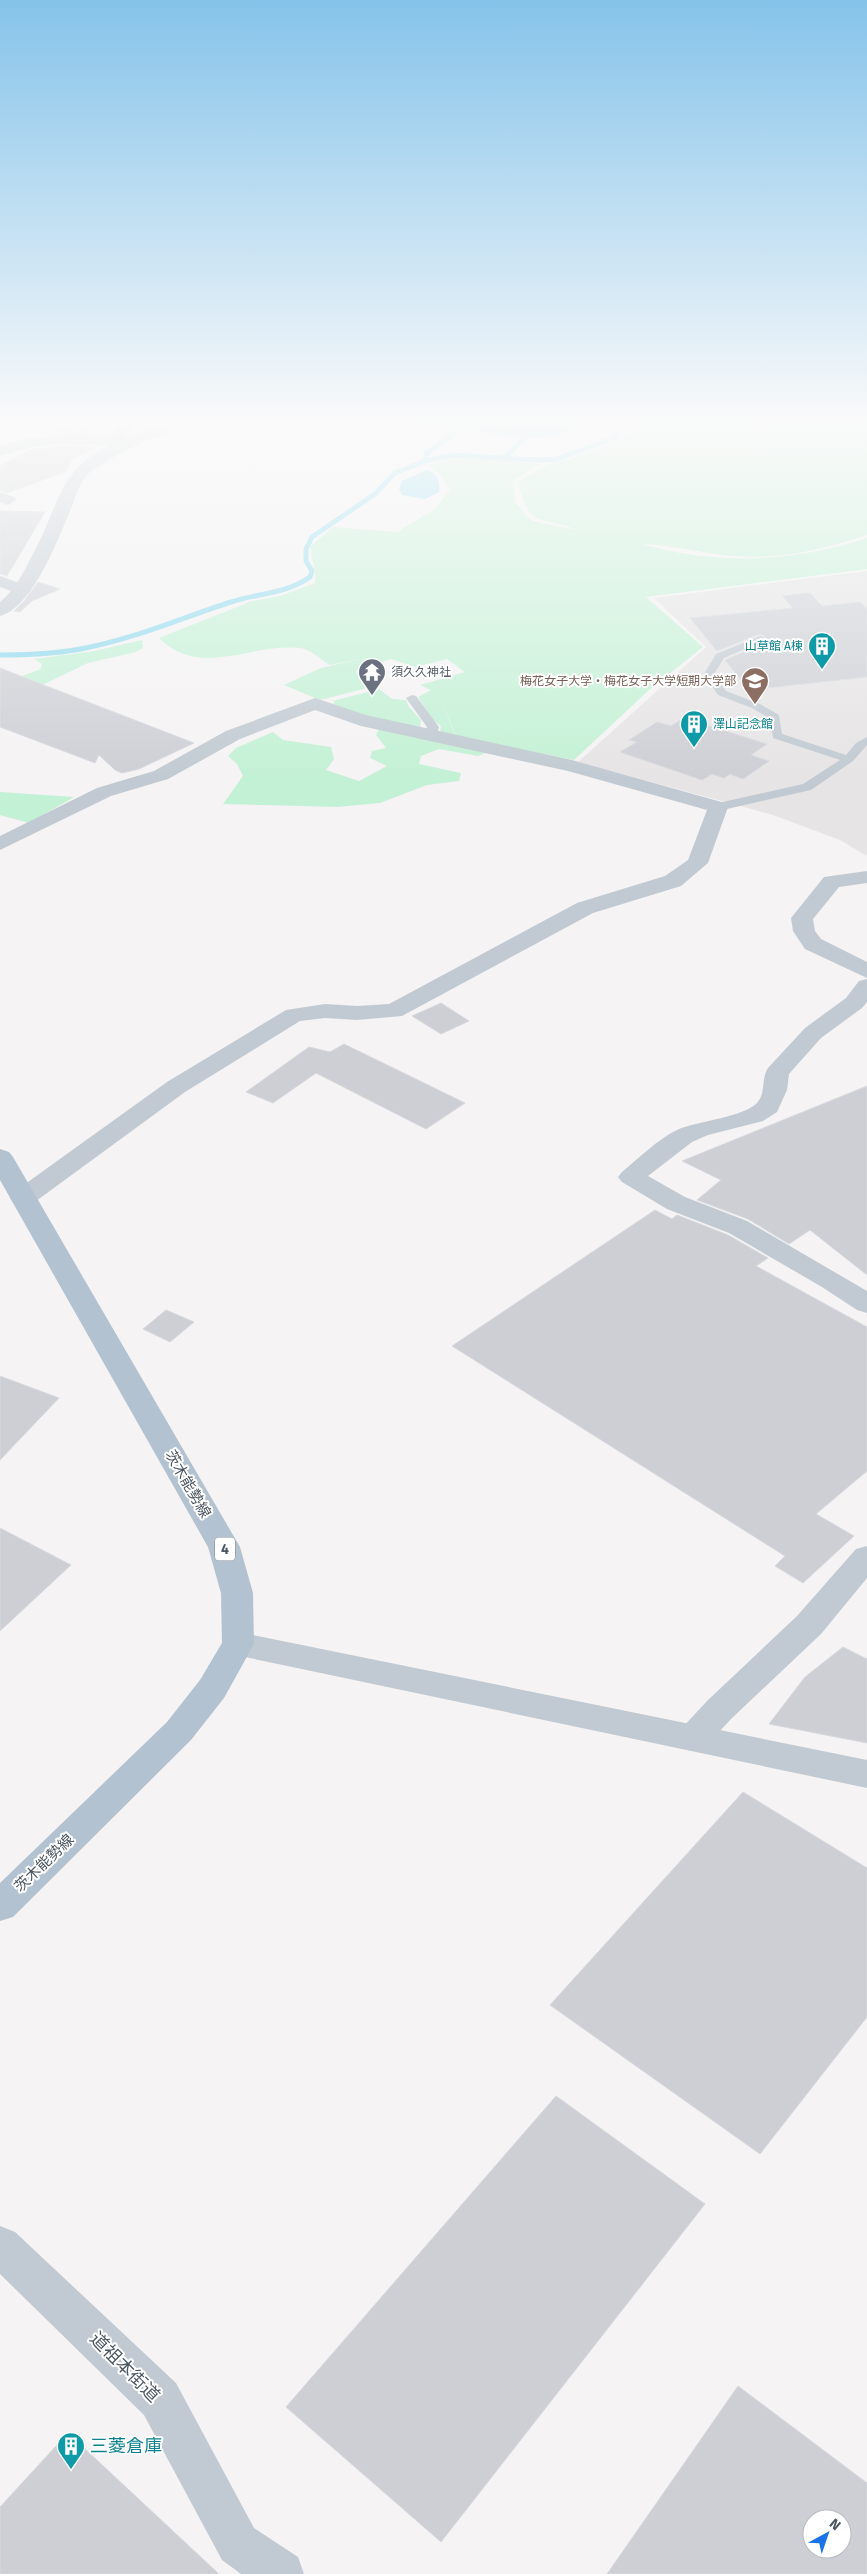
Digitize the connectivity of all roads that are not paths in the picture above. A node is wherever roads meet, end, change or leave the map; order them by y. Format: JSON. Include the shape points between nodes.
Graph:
{"nodes":[{"id":1,"x":49,"y":540,"type":"edge"},
{"id":2,"x":0,"y":581,"type":"edge"},
{"id":3,"x":22,"y":590,"type":"junction"},
{"id":4,"x":0,"y":611,"type":"edge"},
{"id":5,"x":760,"y":640,"type":"dead end"},
{"id":6,"x":412,"y":698,"type":"dead end"},
{"id":7,"x":432,"y":735,"type":"junction"},
{"id":8,"x":867,"y":740,"type":"edge"},
{"id":9,"x":849,"y":759,"type":"junction"},
{"id":10,"x":718,"y":807,"type":"junction"},
{"id":11,"x":0,"y":844,"type":"edge"},
{"id":12,"x":867,"y":877,"type":"edge"},
{"id":13,"x":867,"y":971,"type":"edge"},
{"id":14,"x":867,"y":986,"type":"edge"},
{"id":15,"x":0,"y":1157,"type":"edge"},
{"id":16,"x":23,"y":1198,"type":"junction"},
{"id":17,"x":867,"y":1304,"type":"edge"},
{"id":18,"x":867,"y":1557,"type":"edge"},
{"id":19,"x":238,"y":1644,"type":"junction"},
{"id":20,"x":694,"y":1737,"type":"junction"},
{"id":21,"x":867,"y":1774,"type":"edge"},
{"id":22,"x":0,"y":1906,"type":"edge"},
{"id":23,"x":0,"y":2246,"type":"edge"},
{"id":24,"x":281,"y":2574,"type":"edge"}],
"edges":[{"from":1,"to":3,"type":"street"},
{"from":2,"to":3,"type":"street"},
{"from":3,"to":4,"type":"street"},
{"from":5,"to":9,"type":"lane","via":[[720,656],[709,674],[722,693],[775,717],[777,736]]},
{"from":6,"to":7,"type":"lane","via":[[433,727]]},
{"from":7,"to":10,"type":"street","via":[[572,766]]},
{"from":7,"to":11,"type":"street","via":[[361,720],[315,704],[233,735],[161,775],[97,795]]},
{"from":8,"to":9,"type":"lane"},
{"from":9,"to":10,"type":"lane","via":[[807,787]]},
{"from":10,"to":16,"type":"street","via":[[697,863],[674,881],[585,908],[394,1011],[325,1011],[294,1015],[176,1087]]},
{"from":12,"to":13,"type":"street","via":[[832,882],[802,918],[804,931],[813,944]]},
{"from":14,"to":17,"type":"street","via":[[854,1003],[813,1033],[777,1073],[768,1107],[754,1116],[683,1137],[631,1177],[676,1203],[738,1227]]},
{"from":15,"to":16,"type":"main road","name":"茨木能勢線","number":"4"},
{"from":16,"to":19,"type":"main road","name":"茨木能勢線","number":"4","via":[[224,1547],[237,1594]]},
{"from":18,"to":20,"type":"street","via":[[810,1626]]},
{"from":19,"to":20,"type":"street"},
{"from":19,"to":22,"type":"main road","name":"茨木能勢線","via":[[212,1689],[179,1731]]},
{"from":20,"to":21,"type":"street"},
{"from":23,"to":24,"type":"street","name":"道祖本街道","via":[[160,2399],[238,2544]]}]}
